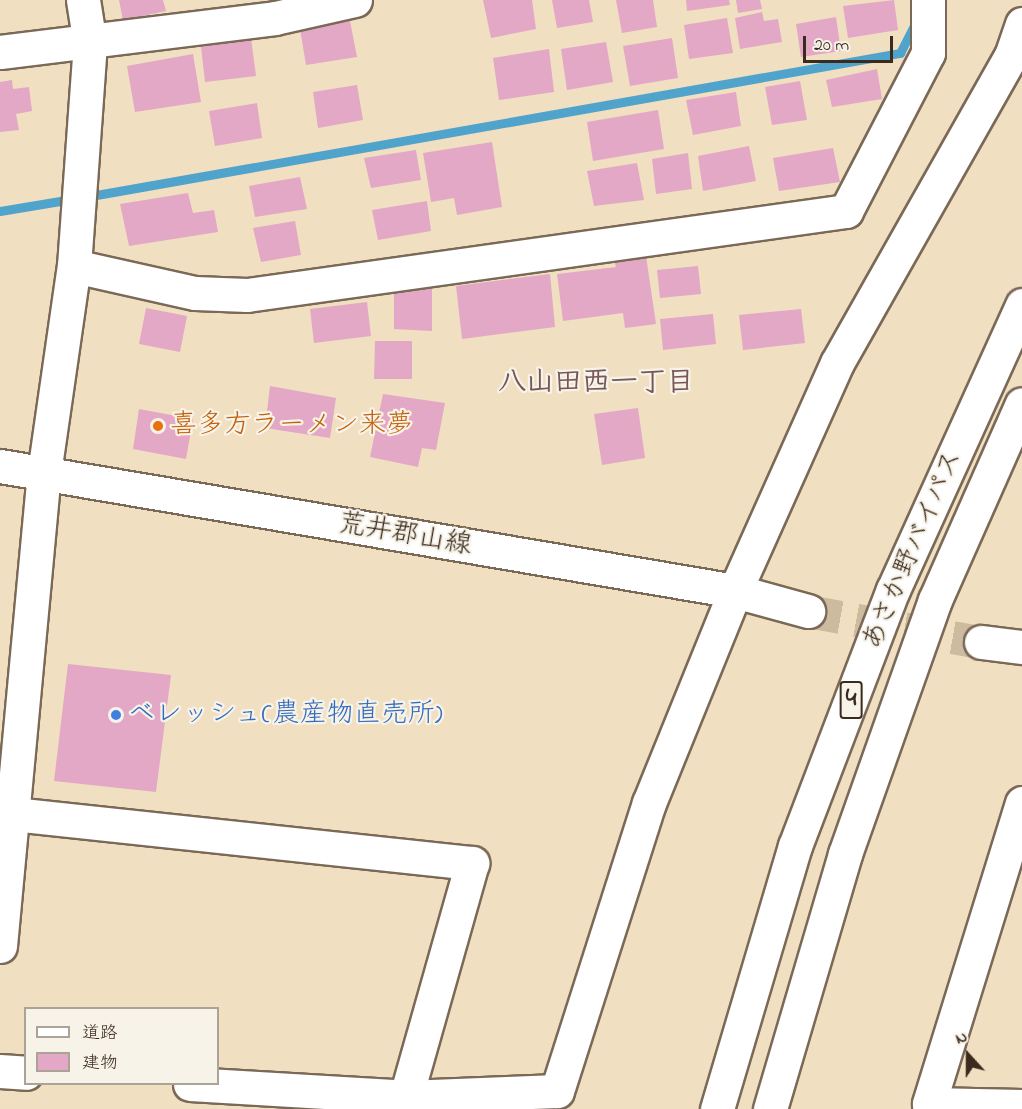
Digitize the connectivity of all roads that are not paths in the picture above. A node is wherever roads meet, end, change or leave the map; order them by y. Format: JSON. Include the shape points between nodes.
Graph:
{"nodes":[{"id":1,"x":83,"y":0,"type":"edge"},
{"id":2,"x":355,"y":0,"type":"edge"},
{"id":3,"x":928,"y":0,"type":"edge"},
{"id":4,"x":1022,"y":24,"type":"edge"},
{"id":5,"x":90,"y":45,"type":"junction"},
{"id":6,"x":0,"y":52,"type":"edge"},
{"id":7,"x":74,"y":266,"type":"junction"},
{"id":8,"x":1022,"y":305,"type":"edge"},
{"id":9,"x":1022,"y":405,"type":"edge"},
{"id":10,"x":0,"y":466,"type":"edge"},
{"id":11,"x":44,"y":472,"type":"junction"},
{"id":12,"x":735,"y":591,"type":"junction"},
{"id":13,"x":808,"y":611,"type":"tunnel mouth"},
{"id":14,"x":981,"y":642,"type":"tunnel mouth"},
{"id":15,"x":1022,"y":646,"type":"edge"},
{"id":16,"x":1022,"y":803,"type":"edge"},
{"id":17,"x":13,"y":814,"type":"junction"},
{"id":18,"x":0,"y":946,"type":"edge"},
{"id":19,"x":0,"y":1071,"type":"edge"},
{"id":20,"x":24,"y":1073,"type":"edge"},
{"id":21,"x":219,"y":1085,"type":"edge"},
{"id":22,"x":406,"y":1097,"type":"junction"},
{"id":23,"x":1022,"y":1106,"type":"edge"},
{"id":24,"x":717,"y":1108,"type":"edge"},
{"id":25,"x":770,"y":1108,"type":"edge"}],
"edges":[{"from":1,"to":5,"type":"main road"},
{"from":2,"to":5,"type":"main road","via":[[274,18]]},
{"from":3,"to":7,"type":"main road","via":[[928,53],[846,211],[247,295],[195,293]]},
{"from":4,"to":12,"type":"main road","via":[[1011,56],[837,363]]},
{"from":5,"to":6,"type":"main road"},
{"from":5,"to":7,"type":"main road"},
{"from":7,"to":11,"type":"main road"},
{"from":8,"to":24,"type":"main road","name":"あさか野バイパス","number":"4","via":[[893,590],[800,835]]},
{"from":9,"to":25,"type":"main road","name":"あさか野バイパス","number":"4","via":[[935,600],[845,854]]},
{"from":10,"to":11,"type":"main road","name":"荒井郡山線"},
{"from":11,"to":12,"type":"main road","name":"荒井郡山線"},
{"from":11,"to":17,"type":"main road"},
{"from":12,"to":13,"type":"main road","name":"荒井郡山線"},
{"from":12,"to":22,"type":"main road","via":[[649,803],[561,1086],[544,1095]]},
{"from":14,"to":15,"type":"main road"},
{"from":16,"to":23,"type":"main road","via":[[928,1104]]},
{"from":17,"to":18,"type":"main road"},
{"from":17,"to":22,"type":"main road","via":[[472,863]]},
{"from":19,"to":20,"type":"main road"},
{"from":21,"to":22,"type":"main road"}]}
